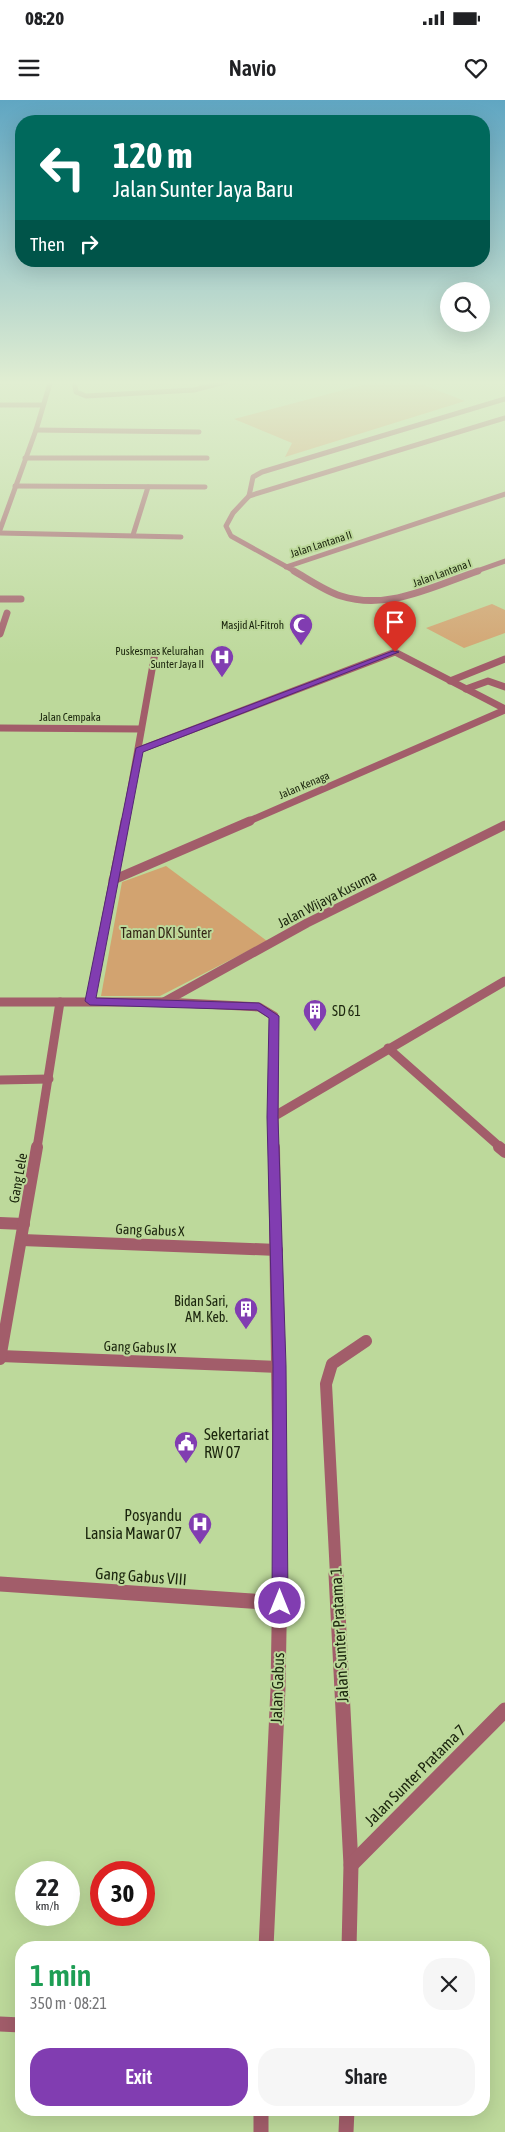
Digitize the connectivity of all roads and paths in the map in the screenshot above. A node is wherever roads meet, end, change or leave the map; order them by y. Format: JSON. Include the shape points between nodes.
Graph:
{"nodes":[{"id":1,"x":19,"y":475,"type":"edge"},
{"id":2,"x":259,"y":475,"type":"edge"},
{"id":3,"x":318,"y":475,"type":"edge"},
{"id":4,"x":15,"y":486,"type":"junction"},
{"id":5,"x":148,"y":487,"type":"junction"},
{"id":6,"x":205,"y":487,"type":"dead end"},
{"id":7,"x":505,"y":494,"type":"edge"},
{"id":8,"x":249,"y":496,"type":"junction"},
{"id":9,"x":0,"y":531,"type":"edge"},
{"id":10,"x":133,"y":535,"type":"junction"},
{"id":11,"x":181,"y":537,"type":"dead end"},
{"id":12,"x":505,"y":561,"type":"edge"},
{"id":13,"x":286,"y":567,"type":"junction"},
{"id":14,"x":0,"y":599,"type":"edge"},
{"id":15,"x":21,"y":599,"type":"dead end"},
{"id":16,"x":385,"y":601,"type":"joint"},
{"id":17,"x":7,"y":613,"type":"dead end"},
{"id":18,"x":0,"y":634,"type":"edge"},
{"id":19,"x":154,"y":653,"type":"dead end"},
{"id":20,"x":505,"y":659,"type":"edge"},
{"id":21,"x":450,"y":681,"type":"junction"},
{"id":22,"x":505,"y":687,"type":"edge"},
{"id":23,"x":466,"y":689,"type":"junction"},
{"id":24,"x":505,"y":710,"type":"edge"},
{"id":25,"x":0,"y":728,"type":"edge"},
{"id":26,"x":140,"y":729,"type":"junction"},
{"id":27,"x":139,"y":750,"type":"junction"},
{"id":28,"x":505,"y":825,"type":"edge"},
{"id":29,"x":113,"y":880,"type":"junction"},
{"id":30,"x":505,"y":981,"type":"edge"},
{"id":31,"x":90,"y":1001,"type":"junction"},
{"id":32,"x":0,"y":1002,"type":"edge"},
{"id":33,"x":60,"y":1002,"type":"junction"},
{"id":34,"x":164,"y":1002,"type":"junction"},
{"id":35,"x":388,"y":1048,"type":"junction"},
{"id":36,"x":49,"y":1079,"type":"junction"},
{"id":37,"x":0,"y":1080,"type":"edge"},
{"id":38,"x":273,"y":1117,"type":"junction"},
{"id":39,"x":505,"y":1152,"type":"edge"},
{"id":40,"x":0,"y":1223,"type":"edge"},
{"id":41,"x":24,"y":1224,"type":"junction"},
{"id":42,"x":22,"y":1240,"type":"junction"},
{"id":43,"x":277,"y":1250,"type":"junction"},
{"id":44,"x":366,"y":1341,"type":"dead end"},
{"id":45,"x":0,"y":1357,"type":"edge"},
{"id":46,"x":279,"y":1366,"type":"junction"},
{"id":47,"x":0,"y":1584,"type":"edge"},
{"id":48,"x":280,"y":1603,"type":"junction"},
{"id":49,"x":505,"y":1710,"type":"edge"},
{"id":50,"x":351,"y":1864,"type":"junction"},
{"id":51,"x":266,"y":1941,"type":"edge"},
{"id":52,"x":349,"y":1941,"type":"edge"},
{"id":53,"x":0,"y":2024,"type":"edge"},
{"id":54,"x":15,"y":2025,"type":"edge"},
{"id":55,"x":261,"y":2116,"type":"edge"},
{"id":56,"x":347,"y":2116,"type":"edge"},
{"id":57,"x":261,"y":2132,"type":"edge"},
{"id":58,"x":346,"y":2132,"type":"edge"}],
"edges":[{"from":1,"to":4,"type":"street"},
{"from":2,"to":8,"type":"street","via":[[253,477]]},
{"from":3,"to":8,"type":"street"},
{"from":4,"to":5,"type":"street"},
{"from":4,"to":9,"type":"street"},
{"from":5,"to":6,"type":"street"},
{"from":5,"to":10,"type":"street"},
{"from":7,"to":13,"type":"street","name":"Jalan Lantana II"},
{"from":8,"to":13,"type":"street","name":"Jalan Lantana II","via":[[226,526],[231,536]]},
{"from":9,"to":10,"type":"street"},
{"from":10,"to":11,"type":"street"},
{"from":12,"to":16,"type":"street","name":"Jalan Lantana I","via":[[399,599]]},
{"from":13,"to":16,"type":"street","name":"Jalan Lantana II","via":[[338,596]]},
{"from":14,"to":15,"type":"street"},
{"from":17,"to":18,"type":"street"},
{"from":19,"to":26,"type":"street"},
{"from":20,"to":21,"type":"street"},
{"from":21,"to":23,"type":"street"},
{"from":21,"to":27,"type":"street","via":[[395,652]]},
{"from":22,"to":23,"type":"street","via":[[488,681]]},
{"from":23,"to":24,"type":"street"},
{"from":24,"to":29,"type":"street","name":"Jalan Kenaga"},
{"from":25,"to":26,"type":"street","name":"Jalan Cempaka"},
{"from":26,"to":27,"type":"street"},
{"from":27,"to":29,"type":"street"},
{"from":28,"to":34,"type":"street","name":"Jalan Wijaya Kusuma","via":[[307,923]]},
{"from":29,"to":31,"type":"street"},
{"from":30,"to":35,"type":"street"},
{"from":31,"to":33,"type":"street"},
{"from":31,"to":34,"type":"street"},
{"from":32,"to":33,"type":"street"},
{"from":33,"to":36,"type":"street","name":"Gang Lele"},
{"from":34,"to":38,"type":"street","name":"Jalan Gabus","via":[[259,1007],[274,1016]]},
{"from":35,"to":38,"type":"street"},
{"from":35,"to":39,"type":"street"},
{"from":36,"to":37,"type":"street"},
{"from":36,"to":41,"type":"street","name":"Gang Lele"},
{"from":38,"to":43,"type":"street","name":"Jalan Gabus"},
{"from":40,"to":41,"type":"street"},
{"from":41,"to":42,"type":"street","name":"Gang Lele"},
{"from":42,"to":43,"type":"street","name":"Gang Gabus X"},
{"from":42,"to":45,"type":"street","name":"Gang Lele"},
{"from":43,"to":46,"type":"street","name":"Jalan Gabus"},
{"from":44,"to":50,"type":"street","name":"Jalan Sunter Pratama 1","via":[[332,1364],[326,1384]]},
{"from":45,"to":46,"type":"street","name":"Gang Gabus IX"},
{"from":46,"to":48,"type":"street","name":"Jalan Gabus"},
{"from":47,"to":48,"type":"street","name":"Gang Gabus VIII"},
{"from":48,"to":51,"type":"street","name":"Jalan Gabus"},
{"from":49,"to":50,"type":"street","name":"Jalan Sunter Pratama 7"},
{"from":50,"to":52,"type":"street","name":"Jalan Sunter Pratama 1"},
{"from":53,"to":54,"type":"street"},
{"from":55,"to":57,"type":"street"},
{"from":56,"to":58,"type":"street"}]}
